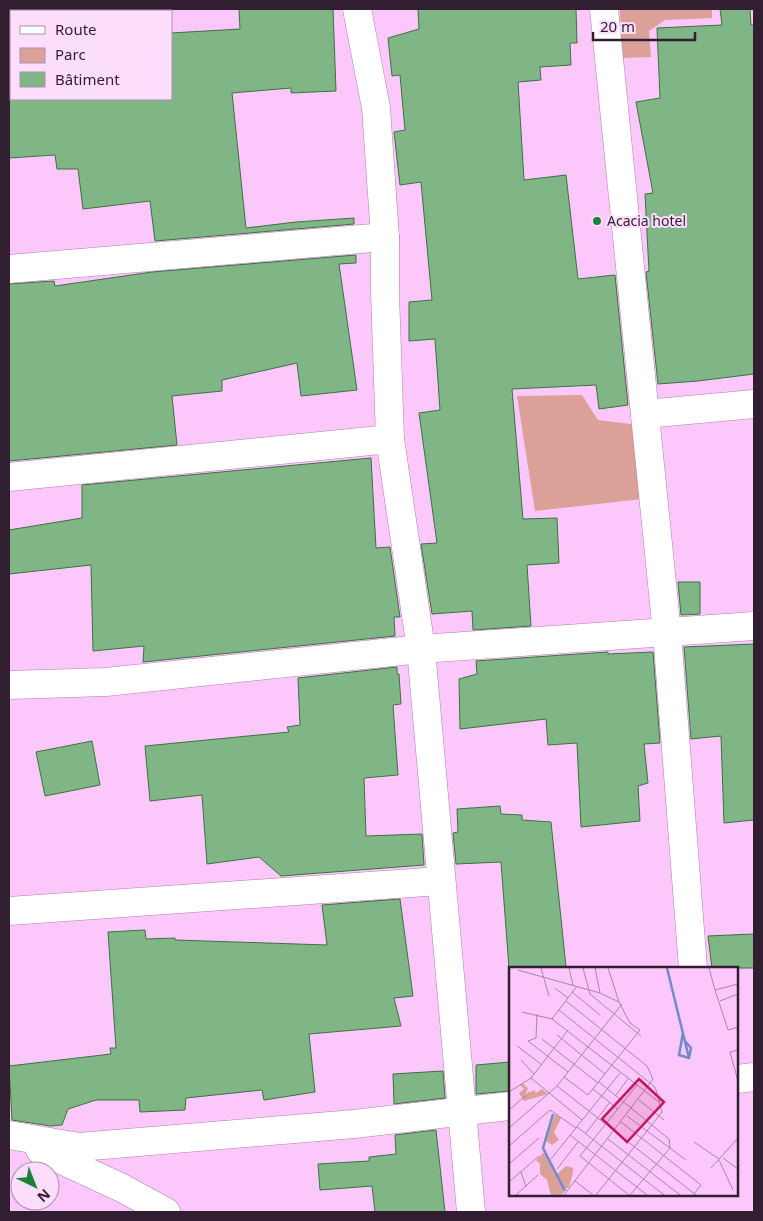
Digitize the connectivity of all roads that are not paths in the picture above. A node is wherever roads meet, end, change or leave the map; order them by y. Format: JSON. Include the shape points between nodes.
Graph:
{"nodes":[{"id":1,"x":69,"y":9,"type":"edge"},
{"id":2,"x":357,"y":9,"type":"edge"},
{"id":3,"x":604,"y":9,"type":"edge"},
{"id":4,"x":40,"y":10,"type":"edge"},
{"id":5,"x":386,"y":237,"type":"junction"},
{"id":6,"x":9,"y":269,"type":"edge"},
{"id":7,"x":754,"y":404,"type":"edge"},
{"id":8,"x":645,"y":414,"type":"junction"},
{"id":9,"x":390,"y":439,"type":"junction"},
{"id":10,"x":9,"y":478,"type":"edge"},
{"id":11,"x":754,"y":626,"type":"edge"},
{"id":12,"x":666,"y":634,"type":"junction"},
{"id":13,"x":420,"y":650,"type":"junction"},
{"id":14,"x":9,"y":686,"type":"edge"},
{"id":15,"x":440,"y":881,"type":"junction"},
{"id":16,"x":9,"y":911,"type":"edge"},
{"id":17,"x":693,"y":967,"type":"edge"},
{"id":18,"x":754,"y":1077,"type":"edge"},
{"id":19,"x":738,"y":1079,"type":"edge"},
{"id":20,"x":509,"y":1106,"type":"edge"},
{"id":21,"x":460,"y":1112,"type":"junction"},
{"id":22,"x":9,"y":1135,"type":"edge"},
{"id":23,"x":166,"y":1212,"type":"edge"},
{"id":24,"x":471,"y":1212,"type":"edge"}],
"edges":[{"from":1,"to":4,"type":"street"},
{"from":2,"to":5,"type":"street","via":[[376,108]]},
{"from":3,"to":8,"type":"street"},
{"from":5,"to":6,"type":"street"},
{"from":5,"to":9,"type":"street"},
{"from":7,"to":8,"type":"street"},
{"from":8,"to":12,"type":"street"},
{"from":9,"to":10,"type":"street"},
{"from":9,"to":13,"type":"street"},
{"from":11,"to":12,"type":"street"},
{"from":12,"to":13,"type":"street"},
{"from":12,"to":17,"type":"street"},
{"from":13,"to":14,"type":"street","via":[[106,682]]},
{"from":13,"to":15,"type":"street"},
{"from":15,"to":16,"type":"street"},
{"from":15,"to":21,"type":"street"},
{"from":18,"to":19,"type":"street"},
{"from":20,"to":21,"type":"street"},
{"from":21,"to":22,"type":"street","via":[[79,1147]]},
{"from":21,"to":24,"type":"street"},
{"from":22,"to":23,"type":"street"}]}
